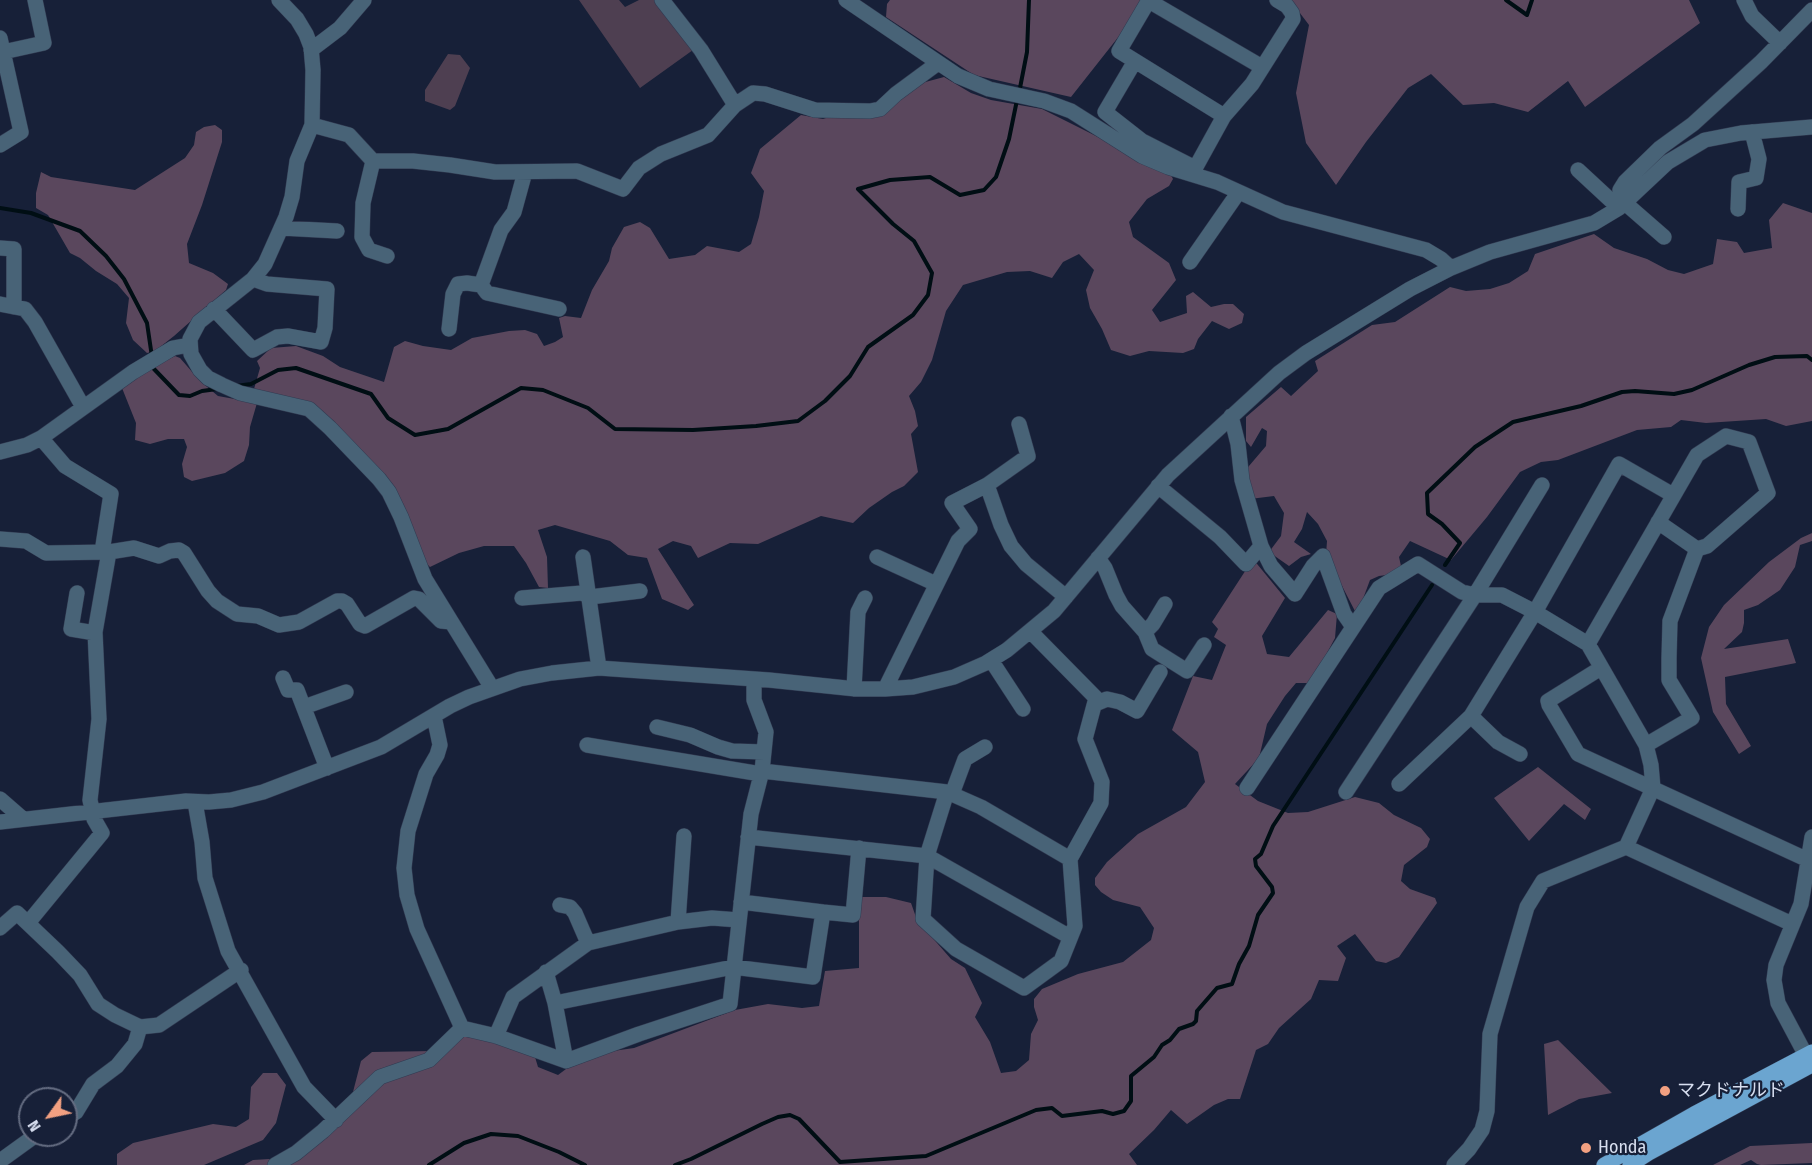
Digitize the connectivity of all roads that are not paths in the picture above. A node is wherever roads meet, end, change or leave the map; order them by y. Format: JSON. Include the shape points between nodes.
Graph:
{"nodes":[{"id":1,"x":35,"y":0,"type":"edge"},
{"id":2,"x":279,"y":0,"type":"edge"},
{"id":3,"x":364,"y":0,"type":"edge"},
{"id":4,"x":662,"y":0,"type":"edge"},
{"id":5,"x":846,"y":0,"type":"edge"},
{"id":6,"x":1277,"y":0,"type":"edge"},
{"id":7,"x":1744,"y":0,"type":"edge"},
{"id":8,"x":1149,"y":1,"type":"edge"},
{"id":9,"x":1812,"y":10,"type":"edge"},
{"id":10,"x":1780,"y":43,"type":"junction"},
{"id":11,"x":311,"y":50,"type":"junction"},
{"id":12,"x":3,"y":56,"type":"edge"},
{"id":13,"x":1135,"y":60,"type":"junction"},
{"id":14,"x":938,"y":63,"type":"junction"},
{"id":15,"x":1262,"y":67,"type":"junction"},
{"id":16,"x":735,"y":105,"type":"junction"},
{"id":17,"x":1224,"y":116,"type":"junction"},
{"id":18,"x":312,"y":125,"type":"junction"},
{"id":19,"x":1812,"y":127,"type":"edge"},
{"id":20,"x":1752,"y":132,"type":"junction"},
{"id":21,"x":0,"y":146,"type":"edge"},
{"id":22,"x":373,"y":161,"type":"junction"},
{"id":23,"x":1578,"y":170,"type":"dead end"},
{"id":24,"x":1194,"y":171,"type":"junction"},
{"id":25,"x":525,"y":172,"type":"junction"},
{"id":26,"x":1238,"y":193,"type":"junction"},
{"id":27,"x":1622,"y":206,"type":"junction"},
{"id":28,"x":1738,"y":209,"type":"dead end"},
{"id":29,"x":281,"y":228,"type":"junction"},
{"id":30,"x":337,"y":231,"type":"dead end"},
{"id":31,"x":1664,"y":237,"type":"dead end"},
{"id":32,"x":0,"y":248,"type":"edge"},
{"id":33,"x":387,"y":256,"type":"dead end"},
{"id":34,"x":1190,"y":262,"type":"dead end"},
{"id":35,"x":1451,"y":268,"type":"junction"},
{"id":36,"x":253,"y":279,"type":"junction"},
{"id":37,"x":481,"y":285,"type":"junction"},
{"id":38,"x":7,"y":306,"type":"edge"},
{"id":39,"x":214,"y":309,"type":"junction"},
{"id":40,"x":559,"y":309,"type":"dead end"},
{"id":41,"x":449,"y":329,"type":"dead end"},
{"id":42,"x":189,"y":345,"type":"junction"},
{"id":43,"x":83,"y":407,"type":"junction"},
{"id":44,"x":1231,"y":416,"type":"junction"},
{"id":45,"x":1019,"y":424,"type":"dead end"},
{"id":46,"x":41,"y":438,"type":"junction"},
{"id":47,"x":0,"y":452,"type":"edge"},
{"id":48,"x":987,"y":485,"type":"junction"},
{"id":49,"x":1542,"y":485,"type":"dead end"},
{"id":50,"x":1158,"y":486,"type":"junction"},
{"id":51,"x":1673,"y":495,"type":"junction"},
{"id":52,"x":1658,"y":522,"type":"junction"},
{"id":53,"x":0,"y":539,"type":"edge"},
{"id":54,"x":1261,"y":546,"type":"junction"},
{"id":55,"x":1696,"y":549,"type":"junction"},
{"id":56,"x":106,"y":552,"type":"junction"},
{"id":57,"x":583,"y":557,"type":"dead end"},
{"id":58,"x":878,"y":557,"type":"dead end"},
{"id":59,"x":1098,"y":558,"type":"junction"},
{"id":60,"x":936,"y":584,"type":"junction"},
{"id":61,"x":640,"y":591,"type":"dead end"},
{"id":62,"x":77,"y":593,"type":"dead end"},
{"id":63,"x":1475,"y":595,"type":"junction"},
{"id":64,"x":590,"y":597,"type":"junction"},
{"id":65,"x":1066,"y":597,"type":"junction"},
{"id":66,"x":522,"y":598,"type":"dead end"},
{"id":67,"x":865,"y":598,"type":"dead end"},
{"id":68,"x":1165,"y":604,"type":"dead end"},
{"id":69,"x":1535,"y":612,"type":"junction"},
{"id":70,"x":451,"y":622,"type":"junction"},
{"id":71,"x":1353,"y":627,"type":"junction"},
{"id":72,"x":1031,"y":632,"type":"junction"},
{"id":73,"x":1145,"y":632,"type":"junction"},
{"id":74,"x":95,"y":633,"type":"junction"},
{"id":75,"x":1588,"y":644,"type":"junction"},
{"id":76,"x":1204,"y":645,"type":"dead end"},
{"id":77,"x":991,"y":660,"type":"junction"},
{"id":78,"x":599,"y":668,"type":"junction"},
{"id":79,"x":1601,"y":668,"type":"junction"},
{"id":80,"x":1160,"y":672,"type":"dead end"},
{"id":81,"x":283,"y":678,"type":"dead end"},
{"id":82,"x":754,"y":680,"type":"junction"},
{"id":83,"x":492,"y":688,"type":"junction"},
{"id":84,"x":854,"y":689,"type":"junction"},
{"id":85,"x":885,"y":689,"type":"junction"},
{"id":86,"x":346,"y":692,"type":"dead end"},
{"id":87,"x":1095,"y":704,"type":"junction"},
{"id":88,"x":304,"y":707,"type":"junction"},
{"id":89,"x":1023,"y":710,"type":"dead end"},
{"id":90,"x":434,"y":716,"type":"junction"},
{"id":91,"x":1471,"y":716,"type":"junction"},
{"id":92,"x":657,"y":727,"type":"dead end"},
{"id":93,"x":587,"y":745,"type":"dead end"},
{"id":94,"x":1646,"y":745,"type":"junction"},
{"id":95,"x":985,"y":747,"type":"dead end"},
{"id":96,"x":764,"y":752,"type":"junction"},
{"id":97,"x":1520,"y":754,"type":"dead end"},
{"id":98,"x":327,"y":768,"type":"junction"},
{"id":99,"x":761,"y":772,"type":"junction"},
{"id":100,"x":1399,"y":784,"type":"dead end"},
{"id":101,"x":1247,"y":788,"type":"dead end"},
{"id":102,"x":1653,"y":788,"type":"junction"},
{"id":103,"x":1346,"y":792,"type":"dead end"},
{"id":104,"x":949,"y":793,"type":"junction"},
{"id":105,"x":0,"y":799,"type":"edge"},
{"id":106,"x":195,"y":802,"type":"junction"},
{"id":107,"x":92,"y":811,"type":"junction"},
{"id":108,"x":23,"y":819,"type":"junction"},
{"id":109,"x":0,"y":822,"type":"edge"},
{"id":110,"x":684,"y":837,"type":"dead end"},
{"id":111,"x":748,"y":837,"type":"junction"},
{"id":112,"x":1812,"y":837,"type":"edge"},
{"id":113,"x":1626,"y":847,"type":"junction"},
{"id":114,"x":859,"y":848,"type":"junction"},
{"id":115,"x":927,"y":856,"type":"junction"},
{"id":116,"x":1070,"y":860,"type":"junction"},
{"id":117,"x":1808,"y":860,"type":"junction"},
{"id":118,"x":741,"y":902,"type":"junction"},
{"id":119,"x":560,"y":905,"type":"dead end"},
{"id":120,"x":823,"y":912,"type":"junction"},
{"id":121,"x":739,"y":920,"type":"junction"},
{"id":122,"x":678,"y":922,"type":"junction"},
{"id":123,"x":28,"y":923,"type":"junction"},
{"id":124,"x":1792,"y":924,"type":"junction"},
{"id":125,"x":0,"y":928,"type":"edge"},
{"id":126,"x":1070,"y":937,"type":"junction"},
{"id":127,"x":588,"y":943,"type":"junction"},
{"id":128,"x":733,"y":967,"type":"junction"},
{"id":129,"x":241,"y":970,"type":"junction"},
{"id":130,"x":546,"y":972,"type":"junction"},
{"id":131,"x":555,"y":1003,"type":"junction"},
{"id":132,"x":140,"y":1027,"type":"junction"},
{"id":133,"x":462,"y":1028,"type":"junction"},
{"id":134,"x":496,"y":1036,"type":"junction"},
{"id":135,"x":1810,"y":1060,"type":"edge"},
{"id":136,"x":566,"y":1061,"type":"junction"},
{"id":137,"x":78,"y":1109,"type":"edge"},
{"id":138,"x":336,"y":1120,"type":"junction"},
{"id":139,"x":19,"y":1147,"type":"edge"},
{"id":140,"x":0,"y":1161,"type":"edge"},
{"id":141,"x":275,"y":1165,"type":"edge"},
{"id":142,"x":1454,"y":1165,"type":"edge"},
{"id":143,"x":1604,"y":1165,"type":"edge"},
{"id":144,"x":1630,"y":1165,"type":"edge"}],
"edges":[{"from":1,"to":12,"type":"street","via":[[44,43]]},
{"from":2,"to":11,"type":"street","via":[[297,19]]},
{"from":3,"to":11,"type":"street","via":[[340,28]]},
{"from":4,"to":16,"type":"street","via":[[701,50]]},
{"from":5,"to":14,"type":"street"},
{"from":6,"to":15,"type":"street","via":[[1287,6],[1293,19]]},
{"from":7,"to":10,"type":"street","via":[[1752,16]]},
{"from":8,"to":13,"type":"street","via":[[1119,51]]},
{"from":8,"to":15,"type":"street"},
{"from":9,"to":10,"type":"street"},
{"from":10,"to":27,"type":"street","via":[[1625,182],[1620,190]]},
{"from":11,"to":18,"type":"street"},
{"from":12,"to":21,"type":"street","via":[[21,132]]},
{"from":13,"to":17,"type":"street"},
{"from":13,"to":24,"type":"street","via":[[1106,112],[1142,141]]},
{"from":14,"to":16,"type":"street","via":[[880,109],[815,110],[753,93]]},
{"from":14,"to":24,"type":"street","via":[[989,89],[1071,111],[1142,156],[1168,167]]},
{"from":15,"to":17,"type":"street"},
{"from":16,"to":25,"type":"street","via":[[708,135],[661,154],[639,168],[623,189],[577,171]]},
{"from":17,"to":24,"type":"street"},
{"from":18,"to":22,"type":"street","via":[[349,135]]},
{"from":18,"to":29,"type":"street","via":[[297,161],[292,197]]},
{"from":19,"to":20,"type":"street"},
{"from":20,"to":27,"type":"street","via":[[1705,140],[1689,147]]},
{"from":20,"to":28,"type":"street","via":[[1760,159],[1756,178],[1739,182]]},
{"from":22,"to":25,"type":"street"},
{"from":22,"to":33,"type":"street","via":[[363,203],[362,237],[369,250]]},
{"from":23,"to":27,"type":"street"},
{"from":24,"to":26,"type":"street"},
{"from":25,"to":37,"type":"street","via":[[514,212],[501,230]]},
{"from":26,"to":34,"type":"street"},
{"from":26,"to":35,"type":"street","via":[[1283,212],[1426,250]]},
{"from":27,"to":31,"type":"street"},
{"from":27,"to":35,"type":"street","via":[[1588,225],[1490,252]]},
{"from":29,"to":30,"type":"street"},
{"from":29,"to":36,"type":"street","via":[[265,264]]},
{"from":32,"to":38,"type":"street","via":[[14,249]]},
{"from":35,"to":44,"type":"street","via":[[1306,353]]},
{"from":36,"to":39,"type":"street"},
{"from":36,"to":39,"type":"street","via":[[267,284],[327,289],[321,342],[277,337],[253,350]]},
{"from":37,"to":40,"type":"street","via":[[487,293]]},
{"from":37,"to":41,"type":"street","via":[[458,284]]},
{"from":38,"to":43,"type":"street","via":[[24,309],[35,322]]},
{"from":39,"to":42,"type":"street","via":[[199,322]]},
{"from":42,"to":43,"type":"street","via":[[173,348]]},
{"from":42,"to":70,"type":"street","via":[[208,378],[240,393],[309,409],[379,479],[401,517],[425,579]]},
{"from":43,"to":46,"type":"street"},
{"from":44,"to":50,"type":"street"},
{"from":44,"to":54,"type":"street","via":[[1242,480]]},
{"from":45,"to":48,"type":"street","via":[[1028,456]]},
{"from":46,"to":47,"type":"street"},
{"from":46,"to":56,"type":"street","via":[[65,466],[111,494]]},
{"from":48,"to":60,"type":"street","via":[[952,503],[970,529],[958,541]]},
{"from":48,"to":65,"type":"street","via":[[1011,546]]},
{"from":49,"to":63,"type":"street"},
{"from":50,"to":54,"type":"street","via":[[1246,564]]},
{"from":50,"to":59,"type":"street"},
{"from":51,"to":52,"type":"street"},
{"from":51,"to":55,"type":"street","via":[[1697,455],[1726,436],[1749,442],[1768,493],[1707,546]]},
{"from":51,"to":69,"type":"street","via":[[1619,464]]},
{"from":52,"to":55,"type":"street"},
{"from":52,"to":75,"type":"street"},
{"from":53,"to":56,"type":"street","via":[[26,541],[46,553]]},
{"from":54,"to":71,"type":"street","via":[[1271,566],[1295,594],[1323,556],[1344,614]]},
{"from":55,"to":94,"type":"street","via":[[1670,621],[1669,658],[1669,680],[1692,718]]},
{"from":56,"to":70,"type":"street","via":[[134,548],[159,556],[179,550],[217,601],[237,614],[258,616],[279,625],[299,622],[342,601],[365,626],[414,598],[441,621]]},
{"from":56,"to":74,"type":"street"},
{"from":57,"to":64,"type":"street"},
{"from":58,"to":60,"type":"street"},
{"from":59,"to":65,"type":"street"},
{"from":59,"to":73,"type":"street","via":[[1122,606]]},
{"from":60,"to":85,"type":"street"},
{"from":61,"to":64,"type":"street"},
{"from":62,"to":74,"type":"street","via":[[71,629]]},
{"from":63,"to":69,"type":"street","via":[[1502,595]]},
{"from":63,"to":71,"type":"street","via":[[1462,592],[1418,564],[1379,588]]},
{"from":63,"to":103,"type":"street"},
{"from":64,"to":66,"type":"street","via":[[582,593]]},
{"from":64,"to":78,"type":"street"},
{"from":65,"to":72,"type":"street"},
{"from":67,"to":84,"type":"street","via":[[858,612]]},
{"from":68,"to":73,"type":"street"},
{"from":69,"to":75,"type":"street"},
{"from":69,"to":91,"type":"street"},
{"from":70,"to":83,"type":"street"},
{"from":71,"to":101,"type":"street"},
{"from":72,"to":77,"type":"street"},
{"from":72,"to":87,"type":"street","via":[[1096,698]]},
{"from":73,"to":76,"type":"street","via":[[1152,649],[1187,671]]},
{"from":74,"to":107,"type":"street","via":[[99,719]]},
{"from":75,"to":79,"type":"street"},
{"from":77,"to":85,"type":"street","via":[[934,683]]},
{"from":77,"to":89,"type":"street"},
{"from":78,"to":82,"type":"street"},
{"from":78,"to":83,"type":"street","via":[[552,673]]},
{"from":79,"to":94,"type":"street"},
{"from":79,"to":102,"type":"street","via":[[1551,698],[1549,705],[1578,754]]},
{"from":80,"to":87,"type":"street","via":[[1137,711],[1107,699]]},
{"from":81,"to":88,"type":"street","via":[[288,690],[297,690]]},
{"from":82,"to":84,"type":"street"},
{"from":82,"to":96,"type":"street","via":[[754,700],[766,732]]},
{"from":83,"to":90,"type":"street"},
{"from":84,"to":85,"type":"street"},
{"from":86,"to":88,"type":"street"},
{"from":87,"to":116,"type":"street","via":[[1085,739],[1102,782],[1101,803]]},
{"from":88,"to":98,"type":"street"},
{"from":90,"to":98,"type":"street","via":[[381,747]]},
{"from":90,"to":133,"type":"street","via":[[441,745],[426,774],[408,831],[404,868],[417,929]]},
{"from":91,"to":97,"type":"street","via":[[1498,742]]},
{"from":91,"to":100,"type":"street"},
{"from":92,"to":96,"type":"street","via":[[732,751]]},
{"from":93,"to":99,"type":"street"},
{"from":94,"to":102,"type":"street"},
{"from":95,"to":104,"type":"street","via":[[965,759]]},
{"from":96,"to":99,"type":"street"},
{"from":98,"to":106,"type":"street","via":[[263,792],[231,800]]},
{"from":99,"to":104,"type":"street"},
{"from":99,"to":111,"type":"street"},
{"from":102,"to":113,"type":"street"},
{"from":102,"to":117,"type":"street"},
{"from":104,"to":115,"type":"street"},
{"from":104,"to":116,"type":"street","via":[[981,807]]},
{"from":105,"to":108,"type":"street"},
{"from":106,"to":107,"type":"street"},
{"from":106,"to":129,"type":"street","via":[[205,878],[228,951]]},
{"from":107,"to":108,"type":"street"},
{"from":107,"to":123,"type":"street","via":[[102,833]]},
{"from":108,"to":109,"type":"street"},
{"from":110,"to":122,"type":"street"},
{"from":111,"to":114,"type":"street"},
{"from":111,"to":118,"type":"street"},
{"from":112,"to":117,"type":"street"},
{"from":113,"to":124,"type":"street"},
{"from":113,"to":142,"type":"street","via":[[1544,882],[1532,896],[1490,1034],[1487,1110],[1482,1130]]},
{"from":114,"to":115,"type":"street"},
{"from":114,"to":120,"type":"street","via":[[853,915]]},
{"from":115,"to":126,"type":"street"},
{"from":115,"to":126,"type":"street","via":[[923,919],[956,949],[1024,988],[1061,961]]},
{"from":116,"to":126,"type":"street","via":[[1075,926]]},
{"from":117,"to":124,"type":"street","via":[[1801,904]]},
{"from":118,"to":120,"type":"street"},
{"from":118,"to":121,"type":"street"},
{"from":119,"to":127,"type":"street","via":[[575,913]]},
{"from":120,"to":128,"type":"street","via":[[813,977]]},
{"from":121,"to":122,"type":"street"},
{"from":121,"to":128,"type":"street"},
{"from":122,"to":127,"type":"street"},
{"from":123,"to":125,"type":"street","via":[[17,913]]},
{"from":123,"to":132,"type":"street","via":[[80,975],[98,1004]]},
{"from":124,"to":135,"type":"street","via":[[1774,980],[1778,1003]]},
{"from":127,"to":130,"type":"street"},
{"from":128,"to":131,"type":"street"},
{"from":128,"to":136,"type":"street","via":[[730,1004]]},
{"from":129,"to":132,"type":"street","via":[[159,1025]]},
{"from":129,"to":138,"type":"street","via":[[304,1087]]},
{"from":130,"to":131,"type":"street"},
{"from":130,"to":134,"type":"street","via":[[513,997]]},
{"from":131,"to":136,"type":"street"},
{"from":132,"to":137,"type":"street","via":[[135,1044],[117,1066],[93,1084]]},
{"from":133,"to":134,"type":"street"},
{"from":133,"to":138,"type":"street","via":[[429,1060],[380,1077]]},
{"from":134,"to":136,"type":"street"},
{"from":135,"to":143,"type":"main road","via":[[1694,1114]]},
{"from":135,"to":144,"type":"main road"},
{"from":138,"to":141,"type":"street"},
{"from":139,"to":140,"type":"street"}]}
